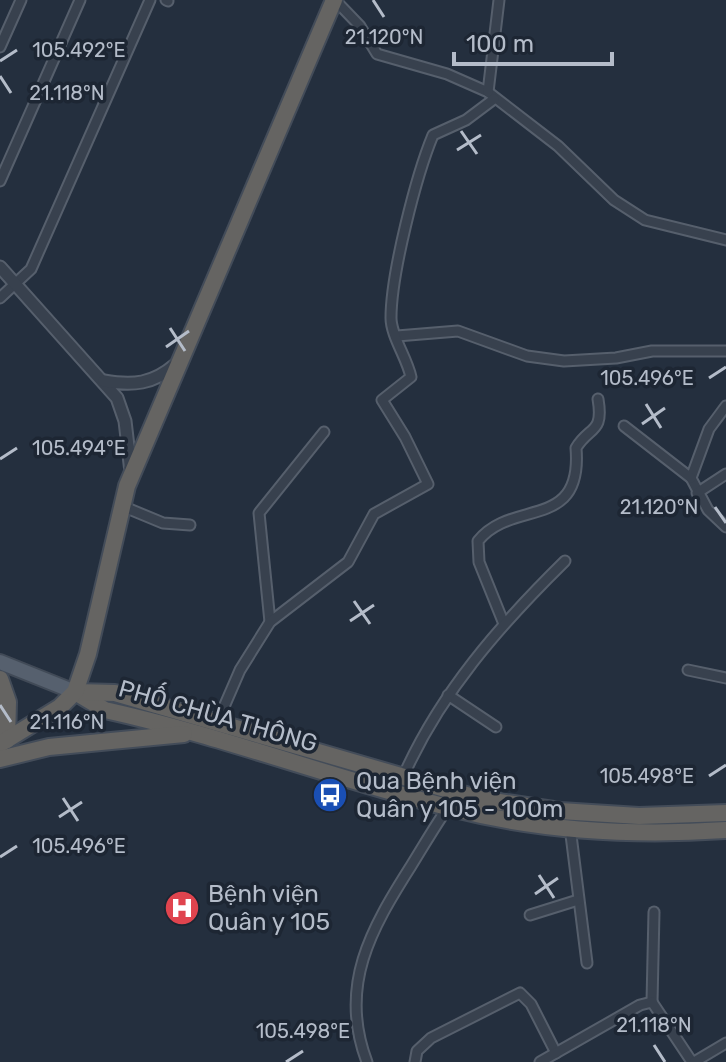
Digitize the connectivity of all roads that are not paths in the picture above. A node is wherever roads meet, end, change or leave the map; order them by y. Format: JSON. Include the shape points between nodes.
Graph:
{"nodes":[{"id":1,"x":21,"y":0,"type":"edge"},
{"id":2,"x":80,"y":0,"type":"edge"},
{"id":3,"x":150,"y":0,"type":"edge"},
{"id":4,"x":335,"y":0,"type":"edge"},
{"id":5,"x":499,"y":0,"type":"edge"},
{"id":6,"x":0,"y":47,"type":"edge"},
{"id":7,"x":491,"y":96,"type":"junction"},
{"id":8,"x":0,"y":181,"type":"edge"},
{"id":9,"x":726,"y":240,"type":"edge"},
{"id":10,"x":0,"y":267,"type":"edge"},
{"id":11,"x":16,"y":285,"type":"junction"},
{"id":12,"x":0,"y":298,"type":"edge"},
{"id":13,"x":397,"y":336,"type":"junction"},
{"id":14,"x":726,"y":351,"type":"edge"},
{"id":15,"x":175,"y":365,"type":"junction"},
{"id":16,"x":103,"y":381,"type":"junction"},
{"id":17,"x":598,"y":399,"type":"dead end"},
{"id":18,"x":726,"y":406,"type":"edge"},
{"id":19,"x":624,"y":426,"type":"dead end"},
{"id":20,"x":324,"y":432,"type":"dead end"},
{"id":21,"x":726,"y":474,"type":"edge"},
{"id":22,"x":131,"y":475,"type":"junction"},
{"id":23,"x":691,"y":478,"type":"junction"},
{"id":24,"x":697,"y":493,"type":"junction"},
{"id":25,"x":122,"y":506,"type":"junction"},
{"id":26,"x":190,"y":525,"type":"dead end"},
{"id":27,"x":726,"y":527,"type":"edge"},
{"id":28,"x":565,"y":561,"type":"dead end"},
{"id":29,"x":270,"y":622,"type":"junction"},
{"id":30,"x":504,"y":624,"type":"junction"},
{"id":31,"x":0,"y":662,"type":"edge"},
{"id":32,"x":688,"y":670,"type":"dead end"},
{"id":33,"x":726,"y":678,"type":"edge"},
{"id":34,"x":0,"y":679,"type":"edge"},
{"id":35,"x":75,"y":692,"type":"junction"},
{"id":36,"x":448,"y":695,"type":"junction"},
{"id":37,"x":496,"y":727,"type":"dead end"},
{"id":38,"x":225,"y":731,"type":"junction"},
{"id":39,"x":197,"y":734,"type":"junction"},
{"id":40,"x":4,"y":742,"type":"edge"},
{"id":41,"x":0,"y":759,"type":"edge"},
{"id":42,"x":403,"y":777,"type":"junction"},
{"id":43,"x":453,"y":800,"type":"junction"},
{"id":44,"x":726,"y":813,"type":"edge"},
{"id":45,"x":638,"y":824,"type":"junction"},
{"id":46,"x":570,"y":827,"type":"junction"},
{"id":47,"x":726,"y":830,"type":"edge"},
{"id":48,"x":578,"y":900,"type":"junction"},
{"id":49,"x":654,"y":912,"type":"dead end"},
{"id":50,"x":530,"y":915,"type":"dead end"},
{"id":51,"x":587,"y":963,"type":"dead end"},
{"id":52,"x":652,"y":1002,"type":"junction"},
{"id":53,"x":726,"y":1043,"type":"edge"},
{"id":54,"x":556,"y":1053,"type":"junction"},
{"id":55,"x":367,"y":1062,"type":"edge"},
{"id":56,"x":415,"y":1062,"type":"edge"},
{"id":57,"x":540,"y":1062,"type":"edge"},
{"id":58,"x":693,"y":1062,"type":"edge"}],
"edges":[{"from":1,"to":6,"type":"street"},
{"from":2,"to":8,"type":"street"},
{"from":3,"to":11,"type":"street","via":[[31,269]]},
{"from":4,"to":7,"type":"street","via":[[377,54],[456,77]]},
{"from":4,"to":15,"type":"highway"},
{"from":5,"to":7,"type":"street"},
{"from":7,"to":9,"type":"street","via":[[558,146],[633,213],[693,235]]},
{"from":7,"to":13,"type":"street","via":[[466,120],[436,131],[421,162],[391,320]]},
{"from":10,"to":11,"type":"street"},
{"from":11,"to":12,"type":"street"},
{"from":11,"to":16,"type":"street"},
{"from":13,"to":14,"type":"street","via":[[458,331],[527,356],[564,361],[652,351]]},
{"from":13,"to":29,"type":"street","via":[[411,377],[382,400],[428,484],[374,514],[348,562]]},
{"from":15,"to":16,"type":"street","via":[[143,383]]},
{"from":15,"to":22,"type":"highway"},
{"from":16,"to":22,"type":"street","via":[[122,409]]},
{"from":17,"to":30,"type":"street","via":[[601,415],[593,433],[576,448],[573,488],[560,502],[478,541],[479,562]]},
{"from":18,"to":23,"type":"street","via":[[709,429]]},
{"from":19,"to":23,"type":"street"},
{"from":20,"to":29,"type":"street","via":[[259,513]]},
{"from":21,"to":24,"type":"street"},
{"from":22,"to":25,"type":"highway"},
{"from":23,"to":24,"type":"street"},
{"from":24,"to":27,"type":"street"},
{"from":25,"to":26,"type":"street","via":[[163,523]]},
{"from":25,"to":35,"type":"highway"},
{"from":28,"to":30,"type":"street"},
{"from":29,"to":38,"type":"street","via":[[240,670]]},
{"from":30,"to":36,"type":"street"},
{"from":31,"to":35,"type":"main road"},
{"from":32,"to":33,"type":"street"},
{"from":34,"to":40,"type":"highway","via":[[8,702]]},
{"from":35,"to":38,"type":"highway","name":"PHỐ CHÙA THÔNG","via":[[115,693]]},
{"from":35,"to":39,"type":"highway","name":"PHỐ CHÙA THÔNG","via":[[105,710]]},
{"from":35,"to":40,"type":"highway"},
{"from":36,"to":37,"type":"street"},
{"from":36,"to":42,"type":"street"},
{"from":38,"to":39,"type":"highway","name":"PHỐ CHÙA THÔNG"},
{"from":38,"to":42,"type":"highway","name":"PHỐ CHÙA THÔNG"},
{"from":38,"to":43,"type":"highway","name":"PHỐ CHÙA THÔNG"},
{"from":39,"to":41,"type":"highway","via":[[49,747]]},
{"from":42,"to":43,"type":"highway","name":"PHỐ CHÙA THÔNG"},
{"from":43,"to":45,"type":"highway","name":"PHỐ CHÙA THÔNG"},
{"from":43,"to":46,"type":"highway","name":"PHỐ CHÙA THÔNG"},
{"from":43,"to":55,"type":"street","via":[[376,922],[362,956],[357,1004],[359,1042]]},
{"from":44,"to":45,"type":"highway","name":"PHỐ CHÙA THÔNG"},
{"from":45,"to":46,"type":"highway","name":"PHỐ CHÙA THÔNG"},
{"from":45,"to":47,"type":"highway","name":"PHỐ CHÙA THÔNG"},
{"from":46,"to":48,"type":"street"},
{"from":48,"to":50,"type":"street"},
{"from":48,"to":51,"type":"street"},
{"from":49,"to":52,"type":"street"},
{"from":52,"to":54,"type":"street"},
{"from":52,"to":58,"type":"street"},
{"from":53,"to":58,"type":"street"},
{"from":54,"to":56,"type":"street","via":[[520,993],[431,1038],[417,1051]]},
{"from":54,"to":57,"type":"street"}]}
